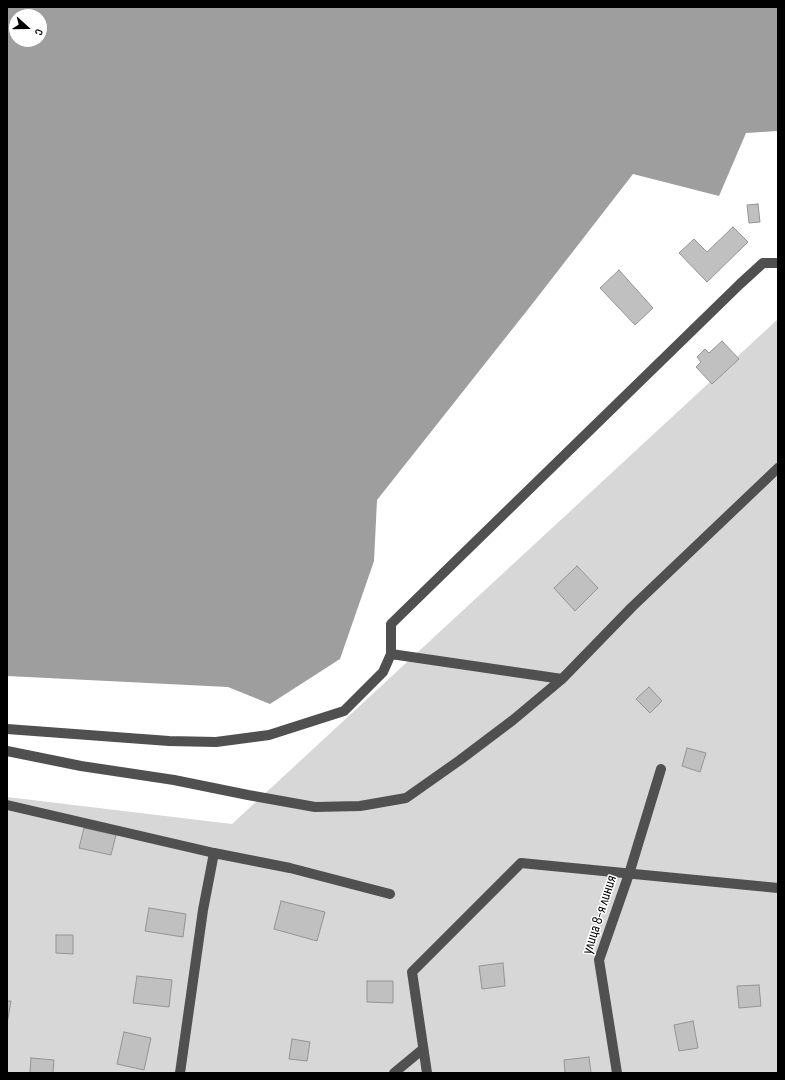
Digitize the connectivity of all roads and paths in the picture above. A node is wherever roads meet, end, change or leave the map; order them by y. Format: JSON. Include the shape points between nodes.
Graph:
{"nodes":[{"id":1,"x":778,"y":263,"type":"edge"},
{"id":2,"x":778,"y":468,"type":"edge"},
{"id":3,"x":391,"y":654,"type":"junction"},
{"id":4,"x":562,"y":680,"type":"junction"},
{"id":5,"x":7,"y":728,"type":"edge"},
{"id":6,"x":7,"y":751,"type":"edge"},
{"id":7,"x":661,"y":769,"type":"dead end"},
{"id":8,"x":7,"y":805,"type":"edge"},
{"id":9,"x":214,"y":853,"type":"junction"},
{"id":10,"x":630,"y":874,"type":"junction"},
{"id":11,"x":778,"y":888,"type":"edge"},
{"id":12,"x":390,"y":894,"type":"dead end"},
{"id":13,"x":423,"y":1049,"type":"junction"},
{"id":14,"x":180,"y":1073,"type":"edge"},
{"id":15,"x":394,"y":1073,"type":"edge"},
{"id":16,"x":426,"y":1073,"type":"edge"},
{"id":17,"x":617,"y":1073,"type":"edge"}],
"edges":[{"from":1,"to":3,"type":"street","via":[[763,263],[740,284],[391,624]]},
{"from":2,"to":4,"type":"street","via":[[632,608]]},
{"from":3,"to":4,"type":"street"},
{"from":3,"to":5,"type":"street","via":[[382,672],[344,711],[269,735],[216,742],[169,742]]},
{"from":4,"to":6,"type":"street","via":[[507,725],[406,798],[360,806],[315,807]]},
{"from":7,"to":10,"type":"street","name":"улица 8-я линия"},
{"from":8,"to":9,"type":"street"},
{"from":9,"to":12,"type":"street","via":[[290,868]]},
{"from":9,"to":14,"type":"street","via":[[203,910]]},
{"from":10,"to":11,"type":"street"},
{"from":10,"to":13,"type":"street","via":[[521,863],[412,972]]},
{"from":10,"to":17,"type":"street","name":"улица 8-я линия","via":[[599,960]]},
{"from":13,"to":15,"type":"street"},
{"from":13,"to":16,"type":"street"}]}
